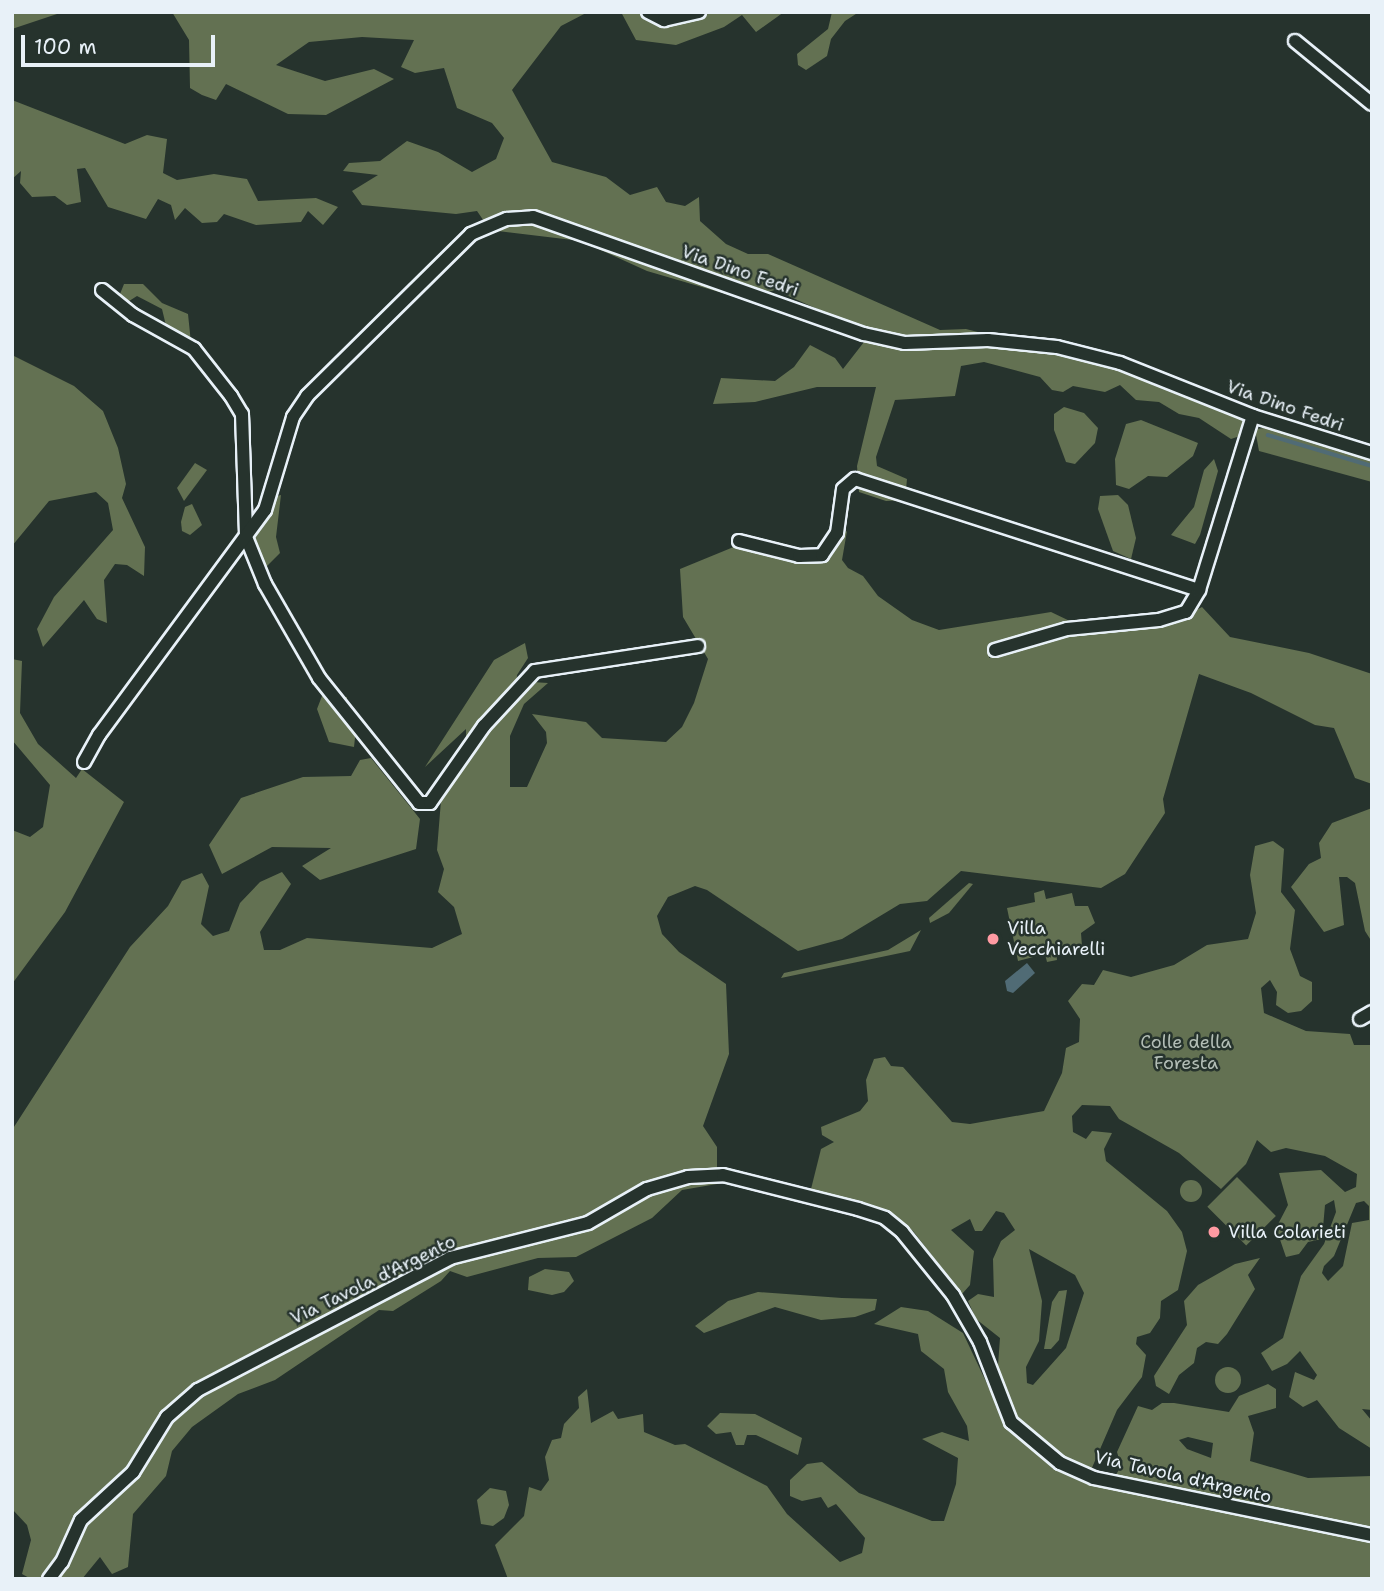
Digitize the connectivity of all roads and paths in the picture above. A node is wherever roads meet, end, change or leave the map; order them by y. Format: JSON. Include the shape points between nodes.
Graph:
{"nodes":[{"id":1,"x":648,"y":12,"type":"edge"},
{"id":2,"x":699,"y":12,"type":"edge"},
{"id":3,"x":1295,"y":40,"type":"dead end"},
{"id":4,"x":1372,"y":104,"type":"edge"},
{"id":5,"x":102,"y":290,"type":"dead end"},
{"id":6,"x":1253,"y":416,"type":"junction"},
{"id":7,"x":1372,"y":453,"type":"edge"},
{"id":8,"x":246,"y":537,"type":"junction"},
{"id":9,"x":738,"y":541,"type":"dead end"},
{"id":10,"x":1199,"y":590,"type":"junction"},
{"id":11,"x":698,"y":646,"type":"dead end"},
{"id":12,"x":995,"y":650,"type":"dead end"},
{"id":13,"x":83,"y":762,"type":"dead end"},
{"id":14,"x":1372,"y":1012,"type":"edge"},
{"id":15,"x":1360,"y":1019,"type":"dead end"},
{"id":16,"x":1372,"y":1535,"type":"edge"},
{"id":17,"x":49,"y":1579,"type":"edge"}],
"edges":[{"from":1,"to":2,"type":"street","via":[[664,20]]},
{"from":3,"to":4,"type":"street"},
{"from":5,"to":8,"type":"street","via":[[134,315],[194,349],[232,396],[242,414]]},
{"from":6,"to":7,"type":"street","name":"Via Dino Fedri"},
{"from":6,"to":8,"type":"street","name":"Via Dino Fedri","via":[[1120,363],[1057,346],[988,340],[905,343],[864,334],[533,216],[507,219],[471,234],[307,396],[293,417],[265,510]]},
{"from":6,"to":10,"type":"street"},
{"from":8,"to":11,"type":"street","via":[[282,619],[319,678],[419,803],[430,803],[484,726],[535,671]]},
{"from":8,"to":13,"type":"street","name":"Via Dino Fedri"},
{"from":9,"to":10,"type":"street","via":[[799,556],[822,555],[837,533],[843,489],[855,479]]},
{"from":10,"to":12,"type":"street","via":[[1193,605],[1177,617],[1067,629]]},
{"from":14,"to":15,"type":"street"},
{"from":16,"to":17,"type":"street","name":"Via Tavola d'Argento","via":[[1094,1478],[1060,1463],[1011,1422],[980,1342],[953,1295],[902,1231],[885,1218],[858,1209],[723,1175],[688,1177],[647,1189],[588,1223],[450,1258],[198,1390],[167,1417],[133,1472],[81,1520]]}]}
